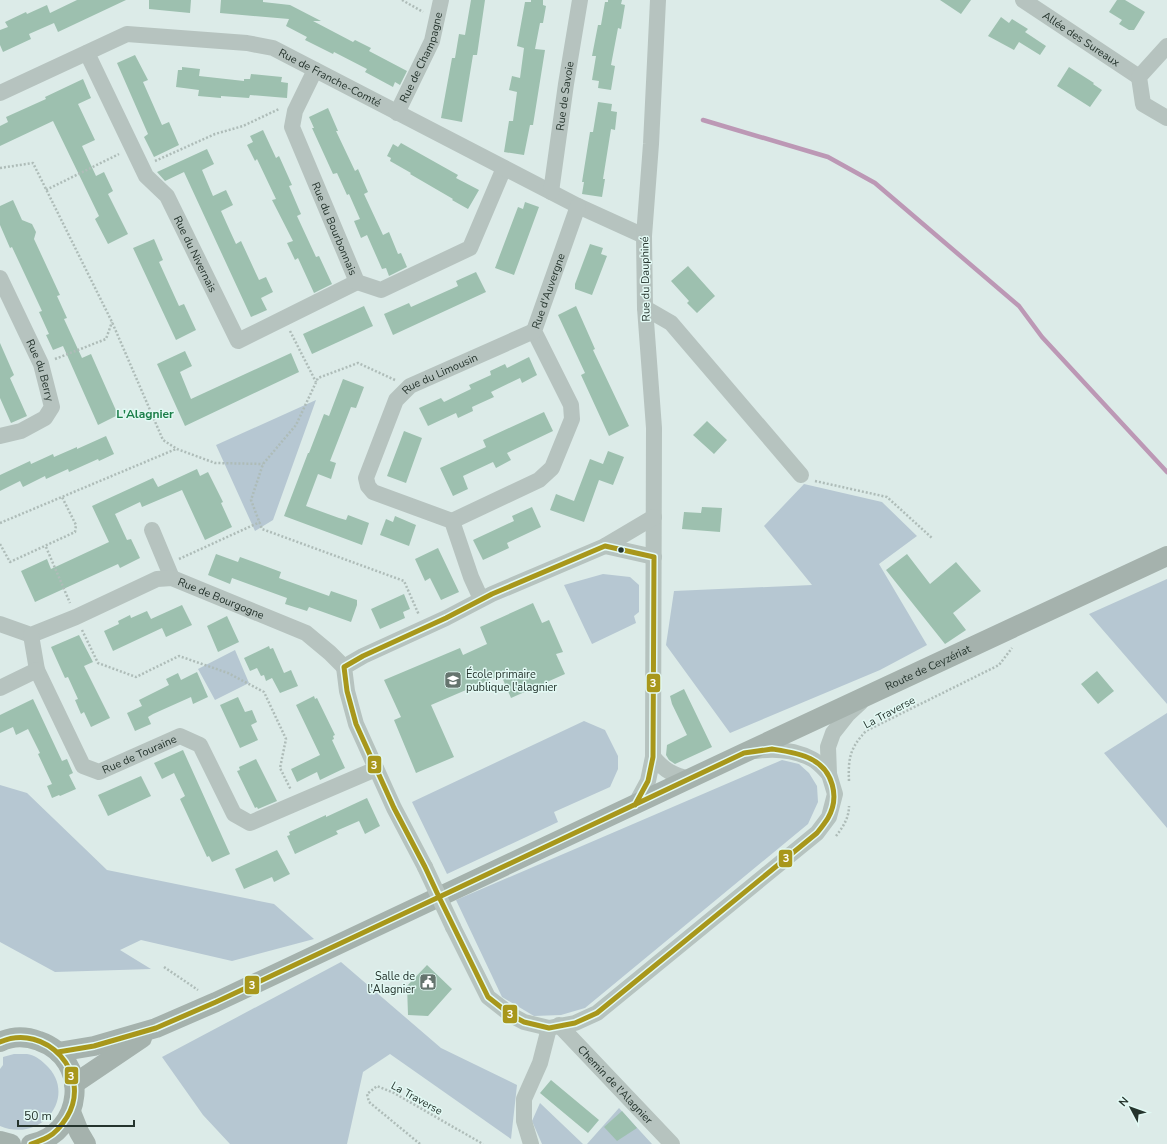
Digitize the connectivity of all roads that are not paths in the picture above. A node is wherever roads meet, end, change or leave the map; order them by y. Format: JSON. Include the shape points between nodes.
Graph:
{"nodes":[{"id":1,"x":441,"y":0,"type":"edge"},
{"id":2,"x":580,"y":0,"type":"edge"},
{"id":3,"x":658,"y":0,"type":"edge"},
{"id":4,"x":1023,"y":0,"type":"edge"},
{"id":5,"x":1167,"y":46,"type":"edge"},
{"id":6,"x":88,"y":53,"type":"junction"},
{"id":7,"x":315,"y":70,"type":"junction"},
{"id":8,"x":1139,"y":77,"type":"junction"},
{"id":9,"x":0,"y":93,"type":"edge"},
{"id":10,"x":397,"y":113,"type":"junction"},
{"id":11,"x":1167,"y":118,"type":"edge"},
{"id":12,"x":504,"y":168,"type":"junction"},
{"id":13,"x":551,"y":192,"type":"junction"},
{"id":14,"x":578,"y":206,"type":"junction"},
{"id":15,"x":644,"y":236,"type":"junction"},
{"id":16,"x":0,"y":278,"type":"edge"},
{"id":17,"x":357,"y":282,"type":"junction"},
{"id":18,"x":645,"y":308,"type":"junction"},
{"id":19,"x":534,"y":331,"type":"junction"},
{"id":20,"x":0,"y":436,"type":"edge"},
{"id":21,"x":802,"y":475,"type":"road end"},
{"id":22,"x":654,"y":517,"type":"junction"},
{"id":23,"x":452,"y":521,"type":"junction"},
{"id":24,"x":152,"y":530,"type":"dead end"},
{"id":25,"x":605,"y":546,"type":"junction"},
{"id":26,"x":1167,"y":556,"type":"edge"},
{"id":27,"x":654,"y":557,"type":"junction"},
{"id":28,"x":169,"y":571,"type":"junction"},
{"id":29,"x":481,"y":600,"type":"junction"},
{"id":30,"x":0,"y":624,"type":"edge"},
{"id":31,"x":31,"y":635,"type":"junction"},
{"id":32,"x":344,"y":667,"type":"junction"},
{"id":33,"x":37,"y":670,"type":"junction"},
{"id":34,"x":0,"y":688,"type":"edge"},
{"id":35,"x":866,"y":696,"type":"junction"},
{"id":36,"x":744,"y":753,"type":"junction"},
{"id":37,"x":653,"y":757,"type":"junction"},
{"id":38,"x":376,"y":769,"type":"junction"},
{"id":39,"x":829,"y":774,"type":"junction"},
{"id":40,"x":690,"y":780,"type":"junction"},
{"id":41,"x":635,"y":805,"type":"junction"},
{"id":42,"x":554,"y":1027,"type":"junction"},
{"id":43,"x":156,"y":1028,"type":"junction"},
{"id":44,"x":0,"y":1042,"type":"edge"},
{"id":45,"x":58,"y":1052,"type":"junction"},
{"id":46,"x":74,"y":1084,"type":"junction"},
{"id":47,"x":71,"y":1112,"type":"junction"},
{"id":48,"x":0,"y":1141,"type":"edge"},
{"id":49,"x":11,"y":1144,"type":"edge"},
{"id":50,"x":36,"y":1144,"type":"edge"},
{"id":51,"x":86,"y":1144,"type":"edge"},
{"id":52,"x":531,"y":1144,"type":"edge"},
{"id":53,"x":672,"y":1144,"type":"edge"}],
"edges":[{"from":1,"to":10,"type":"street","name":"Rue de Champagne","via":[[432,41]]},
{"from":2,"to":13,"type":"street","name":"Rue de Savoie"},
{"from":3,"to":15,"type":"street","name":"Rue du Dauphiné"},
{"from":4,"to":8,"type":"street","name":"Allée des Sureaux"},
{"from":5,"to":8,"type":"street"},
{"from":6,"to":7,"type":"street","name":"Rue de Franche-Comté","via":[[128,34],[247,43],[273,48]]},
{"from":6,"to":9,"type":"street","name":"Rue de Franche-Comté"},
{"from":6,"to":17,"type":"street","name":"Rue du Nivernais","via":[[146,176],[167,196],[238,341]]},
{"from":7,"to":10,"type":"street","name":"Rue de Franche-Comté"},
{"from":7,"to":17,"type":"street","name":"Rue du Bourbonnais","via":[[295,111],[292,127]]},
{"from":8,"to":11,"type":"street","via":[[1143,104]]},
{"from":10,"to":12,"type":"street","name":"Rue de Franche-Comté"},
{"from":12,"to":13,"type":"street","name":"Rue de Franche-Comté"},
{"from":12,"to":17,"type":"street","name":"Rue du Bourbonnais","via":[[470,248],[381,290]]},
{"from":13,"to":14,"type":"street","name":"Rue de Franche-Comté"},
{"from":14,"to":15,"type":"street","name":"Rue de Franche-Comté"},
{"from":14,"to":19,"type":"street","name":"Rue d'Auvergne"},
{"from":15,"to":18,"type":"street","name":"Rue du Dauphiné"},
{"from":16,"to":20,"type":"street","name":"Rue du Berry","via":[[41,364],[52,407],[45,418],[21,431]]},
{"from":18,"to":21,"type":"street","via":[[671,323]]},
{"from":18,"to":22,"type":"street","name":"Rue du Dauphiné","via":[[654,428]]},
{"from":19,"to":23,"type":"street","name":"Rue d'Auvergne","via":[[572,405],[572,419],[552,468],[539,480]]},
{"from":19,"to":23,"type":"street","name":"Rue du Limousin","via":[[410,386],[396,400],[366,478],[368,486],[373,492]]},
{"from":22,"to":25,"type":"street"},
{"from":22,"to":27,"type":"street","name":"Rue du Dauphiné"},
{"from":23,"to":29,"type":"street"},
{"from":24,"to":28,"type":"street"},
{"from":25,"to":27,"type":"street"},
{"from":25,"to":29,"type":"street"},
{"from":26,"to":35,"type":"main road","name":"Route de Ceyzériat"},
{"from":27,"to":37,"type":"street","name":"Rue du Dauphiné"},
{"from":28,"to":31,"type":"street","name":"Rue de Bourgogne","via":[[76,617]]},
{"from":28,"to":32,"type":"street","name":"Rue de Bourgogne","via":[[306,633]]},
{"from":29,"to":32,"type":"street"},
{"from":30,"to":31,"type":"street"},
{"from":31,"to":33,"type":"street","name":"Rue de Touraine"},
{"from":32,"to":38,"type":"street","via":[[347,691],[356,724]]},
{"from":33,"to":34,"type":"street"},
{"from":33,"to":38,"type":"street","name":"Rue de Touraine","via":[[83,766],[99,772],[180,736],[200,745],[234,814],[250,823]]},
{"from":35,"to":36,"type":"main road","name":"Route de Ceyzériat"},
{"from":35,"to":39,"type":"street","via":[[833,733],[828,748]]},
{"from":36,"to":39,"type":"street","via":[[772,749],[788,751],[812,759]]},
{"from":36,"to":40,"type":"main road","name":"Route de Ceyzériat"},
{"from":37,"to":40,"type":"street","via":[[664,769]]},
{"from":37,"to":41,"type":"street","name":"Rue du Dauphiné","via":[[648,781]]},
{"from":38,"to":42,"type":"street","bridge":true,"via":[[488,996],[517,1019]]},
{"from":39,"to":42,"type":"street","via":[[835,794],[829,817],[817,833],[598,1013],[574,1023]]},
{"from":40,"to":41,"type":"main road","name":"Route de Ceyzériat"},
{"from":41,"to":43,"type":"main road","name":"Route de Ceyzériat"},
{"from":42,"to":52,"type":"street","via":[[524,1100],[524,1121]]},
{"from":42,"to":53,"type":"street","name":"Chemin de l'Alagnier"},
{"from":43,"to":45,"type":"main road","via":[[94,1046]]},
{"from":43,"to":46,"type":"main road"},
{"from":44,"to":45,"type":"main road","via":[[16,1037],[31,1038],[45,1043]]},
{"from":45,"to":46,"type":"main road","via":[[69,1066]]},
{"from":46,"to":47,"type":"main road"},
{"from":47,"to":50,"type":"main road","via":[[52,1136]]},
{"from":47,"to":51,"type":"main road"},
{"from":48,"to":49,"type":"main road"}]}
